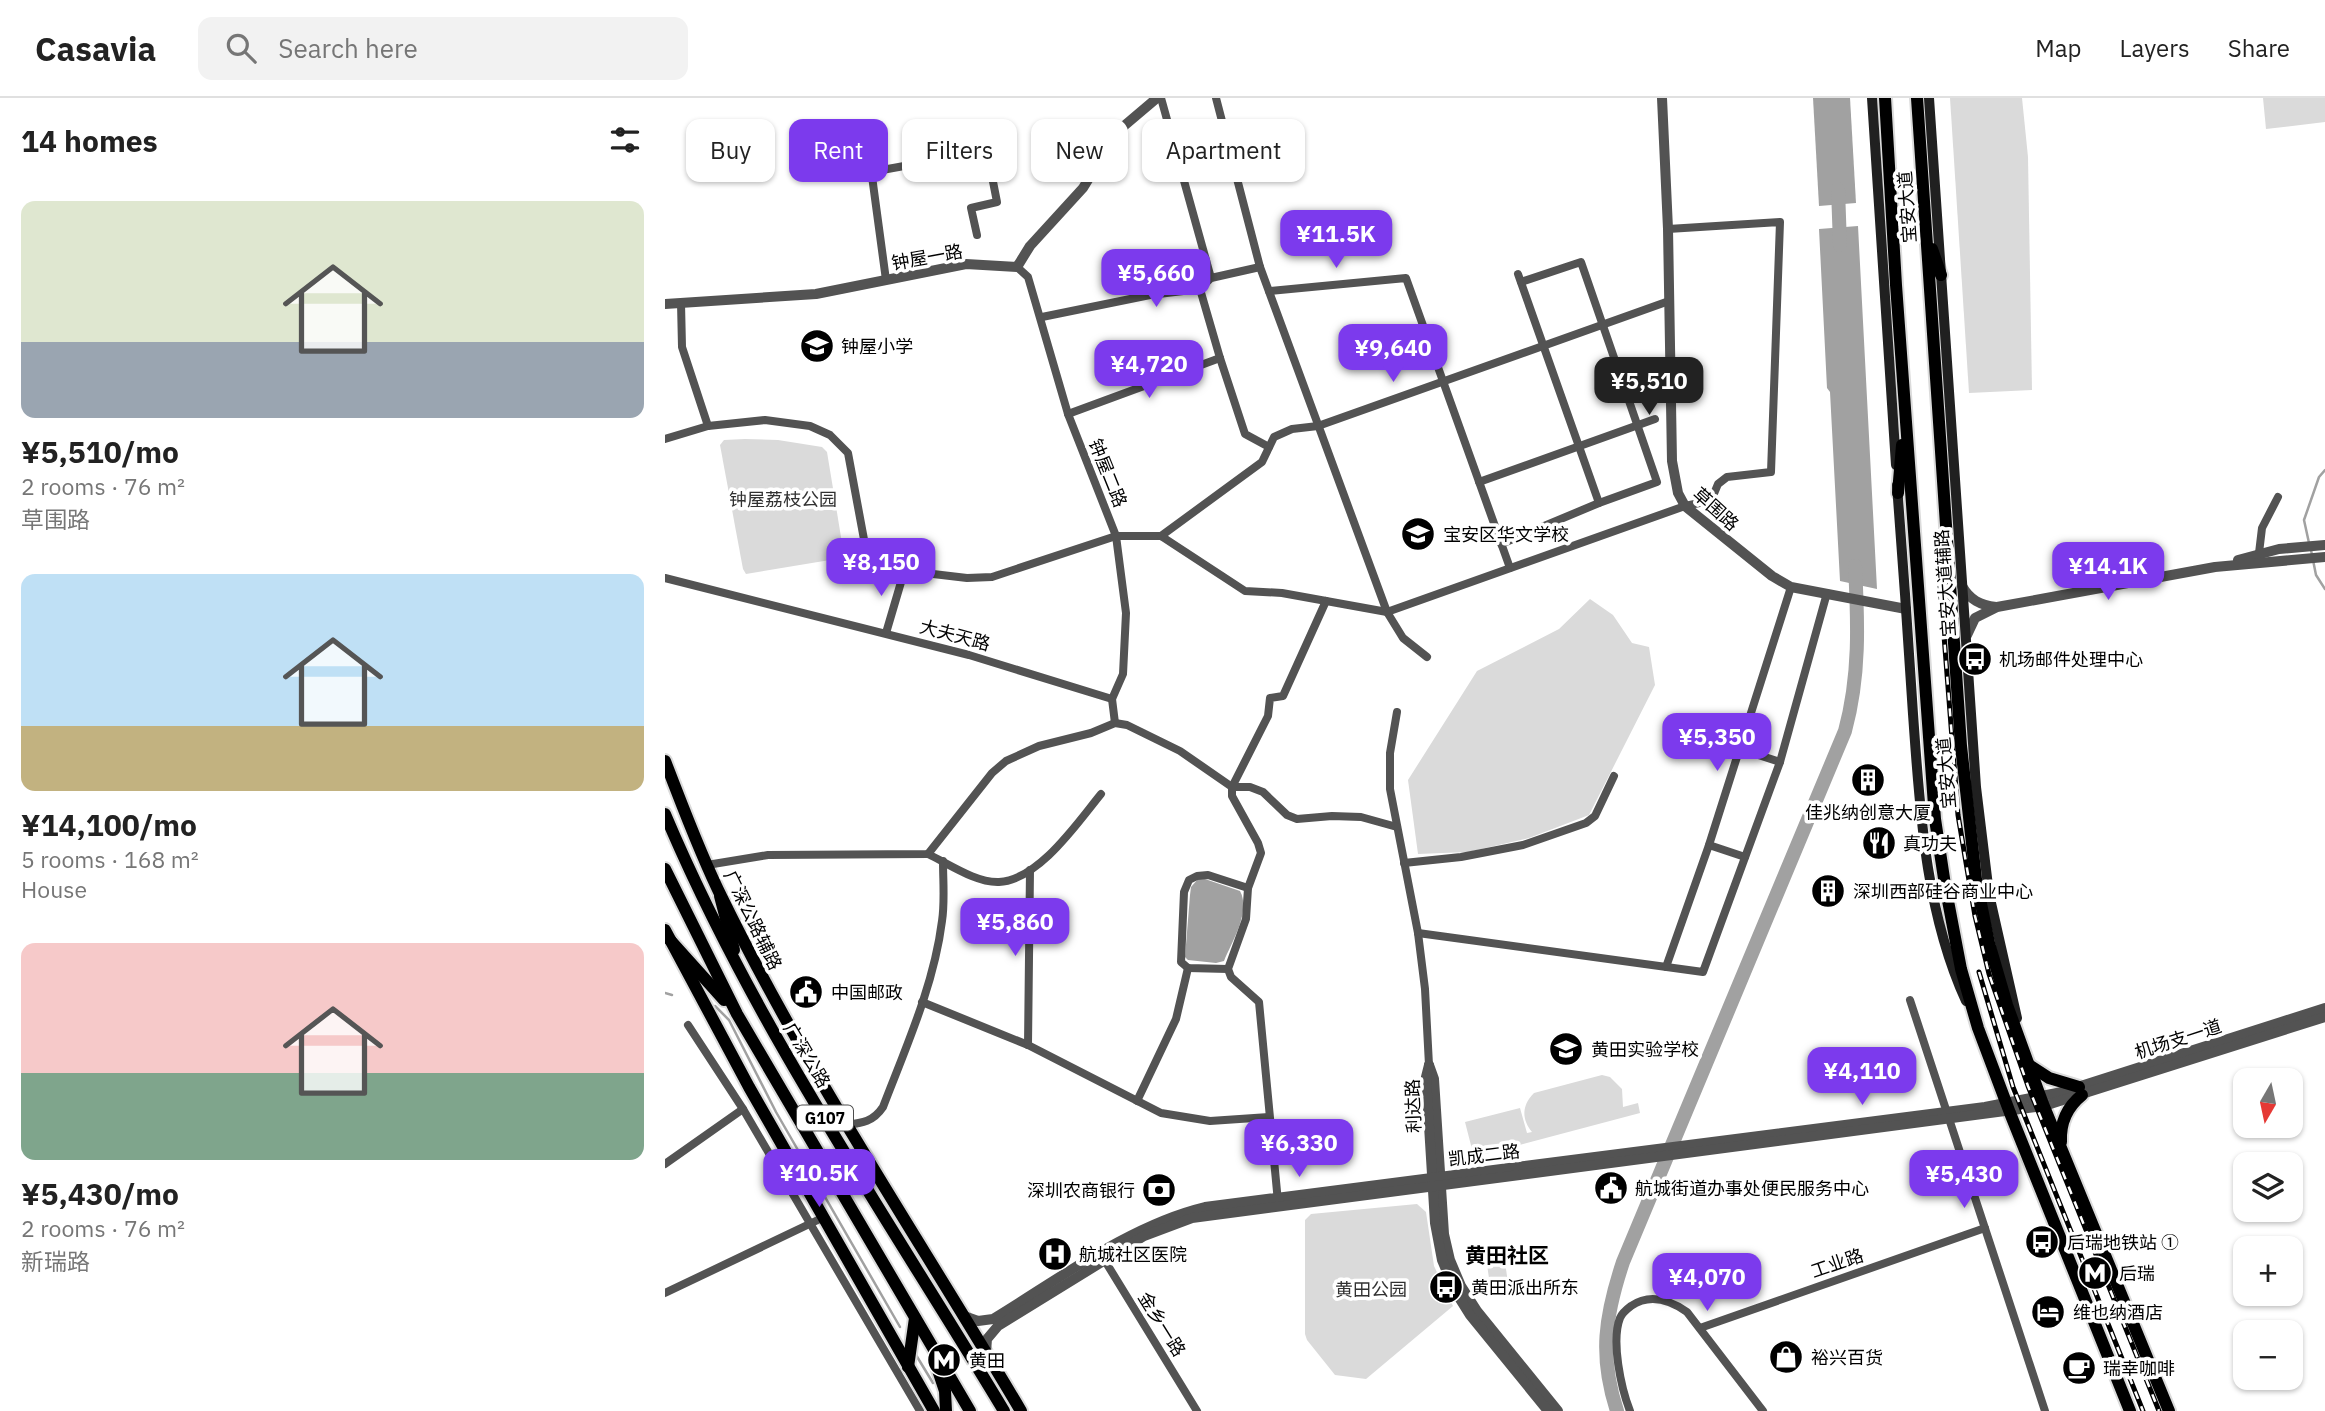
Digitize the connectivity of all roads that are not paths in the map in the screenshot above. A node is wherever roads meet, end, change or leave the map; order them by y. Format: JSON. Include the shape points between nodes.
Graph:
{"nodes":[{"id":1,"x":1159,"y":98,"type":"edge"},
{"id":2,"x":1216,"y":98,"type":"edge"},
{"id":3,"x":1662,"y":98,"type":"edge"},
{"id":4,"x":1871,"y":98,"type":"edge"},
{"id":5,"x":1885,"y":98,"type":"edge"},
{"id":6,"x":1917,"y":98,"type":"edge"},
{"id":7,"x":1929,"y":98,"type":"edge"},
{"id":8,"x":888,"y":169,"type":"edge"},
{"id":9,"x":872,"y":182,"type":"edge"},
{"id":10,"x":1668,"y":229,"type":"junction"},
{"id":11,"x":1926,"y":233,"type":"junction"},
{"id":12,"x":977,"y":234,"type":"dead end"},
{"id":13,"x":1017,"y":267,"type":"junction"},
{"id":14,"x":1260,"y":267,"type":"junction"},
{"id":15,"x":1941,"y":275,"type":"junction"},
{"id":16,"x":1210,"y":278,"type":"junction"},
{"id":17,"x":886,"y":280,"type":"junction"},
{"id":18,"x":1200,"y":289,"type":"junction"},
{"id":19,"x":1269,"y":290,"type":"junction"},
{"id":20,"x":1669,"y":301,"type":"junction"},
{"id":21,"x":681,"y":303,"type":"junction"},
{"id":22,"x":665,"y":304,"type":"edge"},
{"id":23,"x":1042,"y":317,"type":"junction"},
{"id":24,"x":1603,"y":325,"type":"junction"},
{"id":25,"x":1544,"y":346,"type":"junction"},
{"id":26,"x":1220,"y":358,"type":"junction"},
{"id":27,"x":1443,"y":382,"type":"junction"},
{"id":28,"x":1905,"y":403,"type":"junction"},
{"id":29,"x":1068,"y":414,"type":"junction"},
{"id":30,"x":1655,"y":419,"type":"dead end"},
{"id":31,"x":708,"y":426,"type":"junction"},
{"id":32,"x":1318,"y":426,"type":"junction"},
{"id":33,"x":1637,"y":426,"type":"junction"},
{"id":34,"x":665,"y":439,"type":"edge"},
{"id":35,"x":1269,"y":447,"type":"junction"},
{"id":36,"x":1579,"y":447,"type":"junction"},
{"id":37,"x":1479,"y":482,"type":"junction"},
{"id":38,"x":1898,"y":493,"type":"junction"},
{"id":39,"x":2278,"y":497,"type":"dead end"},
{"id":40,"x":1599,"y":503,"type":"junction"},
{"id":41,"x":1685,"y":506,"type":"junction"},
{"id":42,"x":1116,"y":536,"type":"junction"},
{"id":43,"x":1161,"y":536,"type":"junction"},
{"id":44,"x":1501,"y":544,"type":"junction"},
{"id":45,"x":2325,"y":545,"type":"edge"},
{"id":46,"x":2259,"y":554,"type":"junction"},
{"id":47,"x":2280,"y":555,"type":"junction"},
{"id":48,"x":2325,"y":557,"type":"edge"},
{"id":49,"x":2214,"y":567,"type":"junction"},
{"id":50,"x":1510,"y":568,"type":"junction"},
{"id":51,"x":904,"y":572,"type":"junction"},
{"id":52,"x":665,"y":578,"type":"edge"},
{"id":53,"x":1962,"y":586,"type":"junction"},
{"id":54,"x":1791,"y":587,"type":"junction"},
{"id":55,"x":1826,"y":593,"type":"junction"},
{"id":56,"x":1326,"y":601,"type":"junction"},
{"id":57,"x":1997,"y":607,"type":"junction"},
{"id":58,"x":1906,"y":609,"type":"junction"},
{"id":59,"x":1387,"y":612,"type":"junction"},
{"id":60,"x":886,"y":633,"type":"junction"},
{"id":61,"x":1966,"y":639,"type":"junction"},
{"id":62,"x":1427,"y":657,"type":"dead end"},
{"id":63,"x":1112,"y":699,"type":"junction"},
{"id":64,"x":1397,"y":712,"type":"dead end"},
{"id":65,"x":1115,"y":723,"type":"junction"},
{"id":66,"x":1740,"y":749,"type":"junction"},
{"id":67,"x":665,"y":761,"type":"edge"},
{"id":68,"x":1780,"y":762,"type":"junction"},
{"id":69,"x":1614,"y":776,"type":"dead end"},
{"id":70,"x":1232,"y":787,"type":"junction"},
{"id":71,"x":1101,"y":794,"type":"dead end"},
{"id":72,"x":665,"y":814,"type":"edge"},
{"id":73,"x":1397,"y":827,"type":"junction"},
{"id":74,"x":1709,"y":845,"type":"junction"},
{"id":75,"x":928,"y":854,"type":"junction"},
{"id":76,"x":1745,"y":858,"type":"junction"},
{"id":77,"x":943,"y":861,"type":"junction"},
{"id":78,"x":1404,"y":863,"type":"junction"},
{"id":79,"x":707,"y":865,"type":"junction"},
{"id":80,"x":665,"y":869,"type":"edge"},
{"id":81,"x":1030,"y":870,"type":"junction"},
{"id":82,"x":1248,"y":888,"type":"junction"},
{"id":83,"x":720,"y":896,"type":"junction"},
{"id":84,"x":1418,"y":933,"type":"junction"},
{"id":85,"x":668,"y":935,"type":"edge"},
{"id":86,"x":1188,"y":968,"type":"junction"},
{"id":87,"x":1666,"y":968,"type":"junction"},
{"id":88,"x":1228,"y":969,"type":"junction"},
{"id":89,"x":740,"y":974,"type":"junction"},
{"id":90,"x":1910,"y":1000,"type":"dead end"},
{"id":91,"x":922,"y":1002,"type":"junction"},
{"id":92,"x":2325,"y":1008,"type":"edge"},
{"id":93,"x":737,"y":1014,"type":"junction"},
{"id":94,"x":2325,"y":1017,"type":"edge"},
{"id":95,"x":688,"y":1025,"type":"dead end"},
{"id":96,"x":1978,"y":1028,"type":"junction"},
{"id":97,"x":1028,"y":1045,"type":"junction"},
{"id":98,"x":2028,"y":1063,"type":"junction"},
{"id":99,"x":1429,"y":1065,"type":"joint"},
{"id":100,"x":2080,"y":1091,"type":"junction"},
{"id":101,"x":1137,"y":1101,"type":"junction"},
{"id":102,"x":2042,"y":1102,"type":"junction"},
{"id":103,"x":2008,"y":1107,"type":"junction"},
{"id":104,"x":743,"y":1109,"type":"junction"},
{"id":105,"x":1269,"y":1116,"type":"junction"},
{"id":106,"x":1946,"y":1116,"type":"junction"},
{"id":107,"x":845,"y":1125,"type":"junction"},
{"id":108,"x":2062,"y":1149,"type":"junction"},
{"id":109,"x":665,"y":1164,"type":"edge"},
{"id":110,"x":1437,"y":1181,"type":"junction"},
{"id":111,"x":1278,"y":1201,"type":"junction"},
{"id":112,"x":817,"y":1221,"type":"junction"},
{"id":113,"x":1985,"y":1228,"type":"junction"},
{"id":114,"x":1102,"y":1257,"type":"junction"},
{"id":115,"x":665,"y":1293,"type":"edge"},
{"id":116,"x":961,"y":1313,"type":"junction"},
{"id":117,"x":915,"y":1318,"type":"junction"},
{"id":118,"x":1700,"y":1328,"type":"junction"},
{"id":119,"x":926,"y":1337,"type":"junction"},
{"id":120,"x":987,"y":1356,"type":"junction"},
{"id":121,"x":908,"y":1367,"type":"junction"},
{"id":122,"x":921,"y":1411,"type":"edge"},
{"id":123,"x":934,"y":1411,"type":"edge"},
{"id":124,"x":946,"y":1411,"type":"edge"},
{"id":125,"x":970,"y":1411,"type":"edge"},
{"id":126,"x":1004,"y":1411,"type":"edge"},
{"id":127,"x":1021,"y":1411,"type":"edge"},
{"id":128,"x":1197,"y":1411,"type":"edge"},
{"id":129,"x":1548,"y":1411,"type":"edge"},
{"id":130,"x":1558,"y":1411,"type":"edge"},
{"id":131,"x":1630,"y":1411,"type":"edge"},
{"id":132,"x":1763,"y":1411,"type":"edge"},
{"id":133,"x":2045,"y":1411,"type":"edge"},
{"id":134,"x":2130,"y":1411,"type":"edge"},
{"id":135,"x":2169,"y":1411,"type":"edge"}],
"edges":[{"from":1,"to":13,"type":"street","via":[[1118,131],[1083,188]]},
{"from":1,"to":16,"type":"street"},
{"from":2,"to":14,"type":"street"},
{"from":3,"to":10,"type":"street","name":"草围路"},
{"from":4,"to":38,"type":"main road"},
{"from":5,"to":28,"type":"main road","name":"宝安大道"},
{"from":6,"to":11,"type":"main road","name":"宝安大道"},
{"from":7,"to":15,"type":"main road","name":"宝安大道辅路"},
{"from":8,"to":12,"type":"street","via":[[987,150],[997,202],[971,208]]},
{"from":9,"to":17,"type":"street"},
{"from":10,"to":20,"type":"street","name":"草围路"},
{"from":10,"to":41,"type":"street","via":[[1780,222],[1771,472],[1727,477],[1713,496]]},
{"from":11,"to":15,"type":"main road"},
{"from":11,"to":98,"type":"main road","name":"宝安大道","via":[[1968,817],[1989,943]]},
{"from":13,"to":17,"type":"street","name":"钟屋一路","via":[[967,264]]},
{"from":13,"to":23,"type":"street","name":"钟屋二路","via":[[1028,277]]},
{"from":14,"to":16,"type":"street"},
{"from":14,"to":19,"type":"street"},
{"from":15,"to":53,"type":"main road","name":"宝安大道辅路"},
{"from":16,"to":18,"type":"street"},
{"from":17,"to":21,"type":"street","name":"钟屋一路","via":[[816,294]]},
{"from":18,"to":23,"type":"street"},
{"from":18,"to":26,"type":"street"},
{"from":19,"to":27,"type":"street","via":[[1406,278]]},
{"from":19,"to":32,"type":"street"},
{"from":20,"to":24,"type":"street"},
{"from":20,"to":41,"type":"street","name":"草围路","via":[[1672,461]]},
{"from":21,"to":22,"type":"street","name":"钟屋一路"},
{"from":21,"to":31,"type":"street","via":[[682,347]]},
{"from":23,"to":29,"type":"street","name":"钟屋二路"},
{"from":24,"to":25,"type":"street"},
{"from":24,"to":25,"type":"street","via":[[1581,262],[1520,278]]},
{"from":24,"to":33,"type":"street"},
{"from":25,"to":27,"type":"street"},
{"from":25,"to":36,"type":"street"},
{"from":26,"to":29,"type":"street"},
{"from":26,"to":35,"type":"street","via":[[1245,434]]},
{"from":27,"to":32,"type":"street"},
{"from":27,"to":37,"type":"street"},
{"from":28,"to":38,"type":"main road"},
{"from":28,"to":96,"type":"main road","name":"宝安大道","via":[[1935,819],[1961,969]]},
{"from":29,"to":42,"type":"street","name":"钟屋二路"},
{"from":30,"to":33,"type":"street"},
{"from":31,"to":34,"type":"street"},
{"from":31,"to":51,"type":"street","via":[[765,420],[810,426],[830,435],[848,453],[868,561],[874,567]]},
{"from":32,"to":35,"type":"street","via":[[1292,429],[1275,437]]},
{"from":32,"to":59,"type":"street"},
{"from":33,"to":36,"type":"street"},
{"from":33,"to":40,"type":"street","via":[[1657,482]]},
{"from":35,"to":43,"type":"street","via":[[1262,462]]},
{"from":36,"to":37,"type":"street"},
{"from":36,"to":40,"type":"street"},
{"from":37,"to":44,"type":"street"},
{"from":38,"to":58,"type":"main road"},
{"from":39,"to":46,"type":"street","via":[[2262,528]]},
{"from":40,"to":44,"type":"street"},
{"from":41,"to":50,"type":"street"},
{"from":41,"to":54,"type":"street","name":"草围路"},
{"from":42,"to":43,"type":"street"},
{"from":42,"to":51,"type":"street","via":[[992,577]]},
{"from":42,"to":63,"type":"street","name":"钟屋二路","via":[[1126,613],[1123,674]]},
{"from":43,"to":56,"type":"street","via":[[1245,591]]},
{"from":44,"to":50,"type":"street"},
{"from":45,"to":47,"type":"street"},
{"from":46,"to":47,"type":"street"},
{"from":46,"to":49,"type":"street"},
{"from":47,"to":48,"type":"street"},
{"from":47,"to":49,"type":"street"},
{"from":49,"to":57,"type":"street"},
{"from":50,"to":59,"type":"street"},
{"from":51,"to":60,"type":"street"},
{"from":52,"to":60,"type":"street","name":"大夫天路"},
{"from":53,"to":57,"type":"street","via":[[1974,600]]},
{"from":53,"to":61,"type":"main road","name":"宝安大道辅路"},
{"from":54,"to":55,"type":"street","name":"草围路"},
{"from":54,"to":66,"type":"street"},
{"from":55,"to":58,"type":"street","name":"草围路"},
{"from":55,"to":68,"type":"street"},
{"from":56,"to":59,"type":"street"},
{"from":56,"to":70,"type":"street","via":[[1283,696],[1270,698],[1268,716]]},
{"from":57,"to":61,"type":"street","via":[[1975,618]]},
{"from":58,"to":96,"type":"main road","via":[[1920,813],[1929,876],[1948,956]]},
{"from":59,"to":62,"type":"street","via":[[1403,638]]},
{"from":60,"to":63,"type":"street","name":"大夫天路"},
{"from":61,"to":98,"type":"main road","name":"宝安大道辅路","via":[[1984,860],[1999,946]]},
{"from":63,"to":65,"type":"street"},
{"from":64,"to":73,"type":"street","via":[[1390,753]]},
{"from":65,"to":70,"type":"street","via":[[1180,751]]},
{"from":65,"to":75,"type":"street","via":[[1006,761]]},
{"from":66,"to":68,"type":"street"},
{"from":66,"to":74,"type":"street"},
{"from":67,"to":79,"type":"main road","name":"广深公路辅路"},
{"from":68,"to":76,"type":"street"},
{"from":69,"to":78,"type":"street","via":[[1595,816],[1586,823],[1523,845]]},
{"from":70,"to":73,"type":"street","via":[[1263,792],[1297,819],[1361,817]]},
{"from":70,"to":82,"type":"street","via":[[1232,796],[1261,853]]},
{"from":71,"to":81,"type":"street","via":[[1061,842]]},
{"from":72,"to":89,"type":"main road","name":"广深公路","number":"G107"},
{"from":73,"to":78,"type":"street"},
{"from":74,"to":76,"type":"street"},
{"from":74,"to":87,"type":"street"},
{"from":75,"to":77,"type":"street"},
{"from":75,"to":79,"type":"street","via":[[768,855]]},
{"from":76,"to":87,"type":"street","via":[[1703,972]]},
{"from":77,"to":81,"type":"street","via":[[999,882]]},
{"from":77,"to":91,"type":"street","via":[[941,927]]},
{"from":78,"to":84,"type":"street"},
{"from":79,"to":83,"type":"main road","name":"广深公路辅路"},
{"from":80,"to":93,"type":"main road","number":"G107"},
{"from":81,"to":97,"type":"street"},
{"from":82,"to":86,"type":"street","via":[[1208,875],[1189,880],[1184,892],[1181,962]]},
{"from":82,"to":88,"type":"street","via":[[1246,919]]},
{"from":83,"to":89,"type":"main road"},
{"from":83,"to":107,"type":"main road","name":"广深公路辅路"},
{"from":84,"to":87,"type":"street"},
{"from":84,"to":99,"type":"street"},
{"from":85,"to":93,"type":"main road"},
{"from":85,"to":112,"type":"main road"},
{"from":86,"to":88,"type":"street"},
{"from":86,"to":101,"type":"street","via":[[1175,1019]]},
{"from":88,"to":105,"type":"street","via":[[1259,1002]]},
{"from":89,"to":126,"type":"main road","name":"广深公路","number":"G107"},
{"from":90,"to":106,"type":"street"},
{"from":91,"to":97,"type":"street"},
{"from":91,"to":107,"type":"street","via":[[883,1107],[873,1119]]},
{"from":92,"to":100,"type":"street","name":"机场支一道"},
{"from":93,"to":117,"type":"main road","number":"G107"},
{"from":94,"to":100,"type":"street","name":"机场支一道"},
{"from":95,"to":104,"type":"street"},
{"from":96,"to":103,"type":"main road","name":"宝安大道"},
{"from":97,"to":101,"type":"street"},
{"from":98,"to":100,"type":"main road"},
{"from":98,"to":102,"type":"main road","name":"宝安大道"},
{"from":99,"to":110,"type":"street","name":"利达路","via":[[1434,1079]]},
{"from":100,"to":102,"type":"street","name":"机场支一道"},
{"from":100,"to":108,"type":"main road","via":[[2065,1116]]},
{"from":101,"to":105,"type":"street","via":[[1185,1119]]},
{"from":102,"to":103,"type":"street","name":"凯成二路"},
{"from":102,"to":108,"type":"main road","name":"宝安大道"},
{"from":103,"to":106,"type":"street","name":"凯成二路"},
{"from":103,"to":134,"type":"main road","name":"宝安大道"},
{"from":104,"to":109,"type":"street"},
{"from":104,"to":112,"type":"street"},
{"from":105,"to":111,"type":"street"},
{"from":106,"to":110,"type":"street","name":"凯成二路"},
{"from":106,"to":113,"type":"street"},
{"from":107,"to":116,"type":"main road","name":"广深公路辅路"},
{"from":108,"to":135,"type":"main road","name":"宝安大道"},
{"from":110,"to":111,"type":"street","name":"凯成二路"},
{"from":110,"to":129,"type":"street","name":"利达路","via":[[1439,1251],[1455,1291]]},
{"from":110,"to":130,"type":"street","name":"利达路","via":[[1445,1242],[1461,1286]]},
{"from":111,"to":114,"type":"street","name":"凯成二路","via":[[1219,1205],[1177,1215],[1143,1228]]},
{"from":112,"to":115,"type":"street"},
{"from":112,"to":121,"type":"main road"},
{"from":112,"to":122,"type":"street"},
{"from":113,"to":118,"type":"street","name":"工业路"},
{"from":113,"to":133,"type":"street"},
{"from":114,"to":116,"type":"street","name":"凯成二路","via":[[993,1319],[975,1321]]},
{"from":114,"to":120,"type":"street","name":"凯成二路","via":[[994,1328],[986,1343]]},
{"from":114,"to":128,"type":"street","name":"金乡一路"},
{"from":116,"to":120,"type":"main road","name":"广深公路辅路"},
{"from":117,"to":119,"type":"main road","number":"G107"},
{"from":117,"to":121,"type":"main road"},
{"from":118,"to":131,"type":"street","via":[[1676,1304],[1650,1298],[1621,1315],[1619,1370]]},
{"from":118,"to":132,"type":"street"},
{"from":119,"to":124,"type":"main road","via":[[943,1385]]},
{"from":119,"to":125,"type":"main road","number":"G107"},
{"from":120,"to":127,"type":"main road","name":"广深公路辅路"},
{"from":121,"to":123,"type":"main road"}]}
